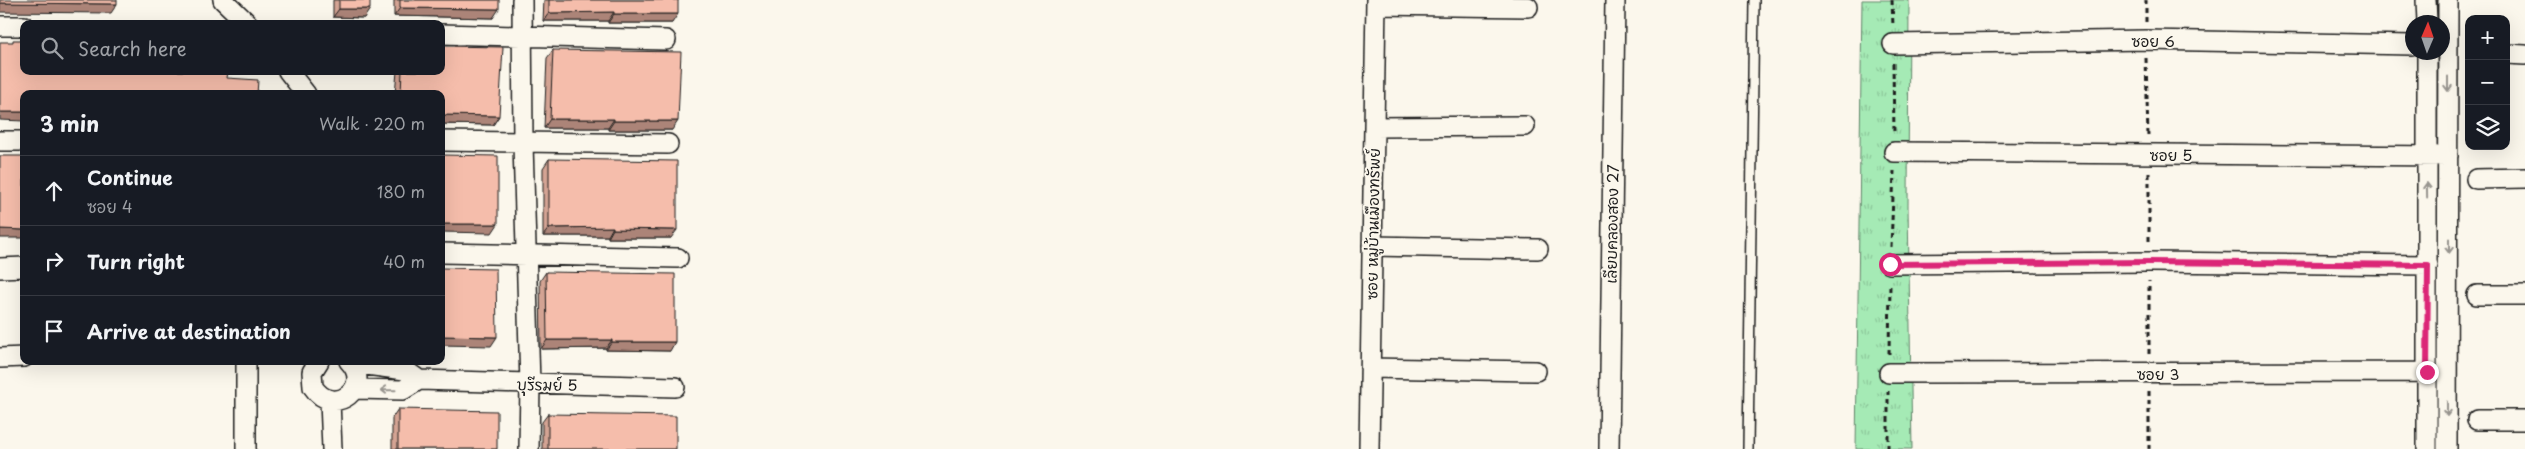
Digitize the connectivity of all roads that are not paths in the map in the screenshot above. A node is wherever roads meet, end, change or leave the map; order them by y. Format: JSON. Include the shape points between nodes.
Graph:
{"nodes":[{"id":1,"x":223,"y":0,"type":"edge"},
{"id":2,"x":522,"y":0,"type":"edge"},
{"id":3,"x":1615,"y":0,"type":"edge"},
{"id":4,"x":1754,"y":0,"type":"edge"},
{"id":5,"x":2426,"y":0,"type":"edge"},
{"id":6,"x":2448,"y":0,"type":"edge"},
{"id":7,"x":1376,"y":3,"type":"edge"},
{"id":8,"x":1528,"y":8,"type":"dead end"},
{"id":9,"x":2426,"y":15,"type":"edge"},
{"id":10,"x":244,"y":20,"type":"edge"},
{"id":11,"x":0,"y":26,"type":"edge"},
{"id":12,"x":20,"y":26,"type":"edge"},
{"id":13,"x":445,"y":34,"type":"edge"},
{"id":14,"x":521,"y":37,"type":"junction"},
{"id":15,"x":666,"y":40,"type":"dead end"},
{"id":16,"x":1893,"y":44,"type":"road end"},
{"id":17,"x":2405,"y":45,"type":"edge"},
{"id":18,"x":2510,"y":54,"type":"edge"},
{"id":19,"x":2525,"y":55,"type":"edge"},
{"id":20,"x":2427,"y":60,"type":"edge"},
{"id":21,"x":291,"y":75,"type":"edge"},
{"id":22,"x":303,"y":90,"type":"edge"},
{"id":23,"x":1525,"y":126,"type":"dead end"},
{"id":24,"x":1374,"y":128,"type":"junction"},
{"id":25,"x":0,"y":141,"type":"edge"},
{"id":26,"x":20,"y":141,"type":"edge"},
{"id":27,"x":445,"y":141,"type":"edge"},
{"id":28,"x":523,"y":144,"type":"junction"},
{"id":29,"x":668,"y":144,"type":"dead end"},
{"id":30,"x":1894,"y":152,"type":"road end"},
{"id":31,"x":2427,"y":155,"type":"junction"},
{"id":32,"x":2448,"y":156,"type":"junction"},
{"id":33,"x":2476,"y":178,"type":"dead end"},
{"id":34,"x":2525,"y":178,"type":"edge"},
{"id":35,"x":1372,"y":246,"type":"junction"},
{"id":36,"x":1538,"y":249,"type":"dead end"},
{"id":37,"x":445,"y":253,"type":"edge"},
{"id":38,"x":528,"y":255,"type":"junction"},
{"id":39,"x":678,"y":258,"type":"dead end"},
{"id":40,"x":1890,"y":264,"type":"road end"},
{"id":41,"x":2428,"y":265,"type":"junction"},
{"id":42,"x":20,"y":267,"type":"edge"},
{"id":43,"x":0,"y":268,"type":"edge"},
{"id":44,"x":2477,"y":295,"type":"dead end"},
{"id":45,"x":2525,"y":295,"type":"edge"},
{"id":46,"x":20,"y":357,"type":"edge"},
{"id":47,"x":0,"y":358,"type":"edge"},
{"id":48,"x":246,"y":365,"type":"edge"},
{"id":49,"x":316,"y":365,"type":"edge"},
{"id":50,"x":351,"y":365,"type":"edge"},
{"id":51,"x":371,"y":365,"type":"edge"},
{"id":52,"x":1370,"y":368,"type":"junction"},
{"id":53,"x":1536,"y":371,"type":"dead end"},
{"id":54,"x":2427,"y":372,"type":"junction"},
{"id":55,"x":1889,"y":373,"type":"road end"},
{"id":56,"x":419,"y":380,"type":"junction"},
{"id":57,"x":530,"y":384,"type":"junction"},
{"id":58,"x":675,"y":387,"type":"dead end"},
{"id":59,"x":354,"y":389,"type":"junction"},
{"id":60,"x":330,"y":401,"type":"junction"},
{"id":61,"x":2477,"y":420,"type":"dead end"},
{"id":62,"x":2525,"y":420,"type":"edge"},
{"id":63,"x":246,"y":449,"type":"edge"},
{"id":64,"x":332,"y":449,"type":"edge"},
{"id":65,"x":529,"y":449,"type":"edge"},
{"id":66,"x":1368,"y":449,"type":"edge"},
{"id":67,"x":1610,"y":449,"type":"edge"},
{"id":68,"x":1748,"y":449,"type":"edge"},
{"id":69,"x":2427,"y":449,"type":"edge"},
{"id":70,"x":2447,"y":449,"type":"edge"}],
"edges":[{"from":1,"to":10,"type":"street"},
{"from":2,"to":14,"type":"street"},
{"from":3,"to":67,"type":"street","name":"เลียบคลองสอง 27"},
{"from":4,"to":68,"type":"lane"},
{"from":5,"to":9,"type":"street"},
{"from":6,"to":32,"type":"street","one_way":true},
{"from":7,"to":8,"type":"street"},
{"from":7,"to":24,"type":"street","name":"ซอย หมู่บ้านเมืองทรัพย์"},
{"from":11,"to":12,"type":"street"},
{"from":13,"to":14,"type":"street"},
{"from":14,"to":15,"type":"street"},
{"from":14,"to":28,"type":"street"},
{"from":16,"to":17,"type":"street","name":"ซอย 6","via":[[2146,40]]},
{"from":18,"to":19,"type":"street"},
{"from":20,"to":31,"type":"street"},
{"from":21,"to":22,"type":"street"},
{"from":23,"to":24,"type":"street"},
{"from":24,"to":35,"type":"street","name":"ซอย หมู่บ้านเมืองทรัพย์"},
{"from":25,"to":26,"type":"street"},
{"from":27,"to":28,"type":"street"},
{"from":28,"to":29,"type":"street"},
{"from":28,"to":38,"type":"street"},
{"from":30,"to":31,"type":"street","name":"ซอย 5"},
{"from":31,"to":32,"type":"street","name":"ซอย 5"},
{"from":41,"to":31,"type":"street","one_way":true},
{"from":32,"to":70,"type":"street","one_way":true},
{"from":33,"to":34,"type":"street"},
{"from":35,"to":36,"type":"street"},
{"from":35,"to":52,"type":"street","name":"ซอย หมู่บ้านเมืองทรัพย์"},
{"from":37,"to":38,"type":"street"},
{"from":38,"to":39,"type":"street"},
{"from":38,"to":57,"type":"street"},
{"from":40,"to":41,"type":"street"},
{"from":41,"to":54,"type":"street"},
{"from":42,"to":43,"type":"street"},
{"from":44,"to":45,"type":"street"},
{"from":46,"to":47,"type":"street"},
{"from":48,"to":63,"type":"street"},
{"from":49,"to":60,"type":"street","via":[[312,372],[313,387]]},
{"from":50,"to":59,"type":"street","via":[[357,378]]},
{"from":51,"to":56,"type":"street","name":"บุุรีรมย์ 5","via":[[405,370]]},
{"from":52,"to":53,"type":"street"},
{"from":52,"to":66,"type":"street","name":"ซอย หมู่บ้านเมืองทรัพย์"},
{"from":54,"to":55,"type":"street","name":"ซอย 3"},
{"from":54,"to":69,"type":"street"},
{"from":56,"to":57,"type":"street","name":"บุุรีรมย์ 5"},
{"from":56,"to":59,"type":"street","name":"บุุรีรมย์ 5","one_way":true,"via":[[403,390]]},
{"from":57,"to":58,"type":"street","name":"บุุรีรมย์ 5"},
{"from":57,"to":65,"type":"street"},
{"from":59,"to":60,"type":"street","via":[[348,396]]},
{"from":60,"to":64,"type":"street"},
{"from":61,"to":62,"type":"street"}]}
